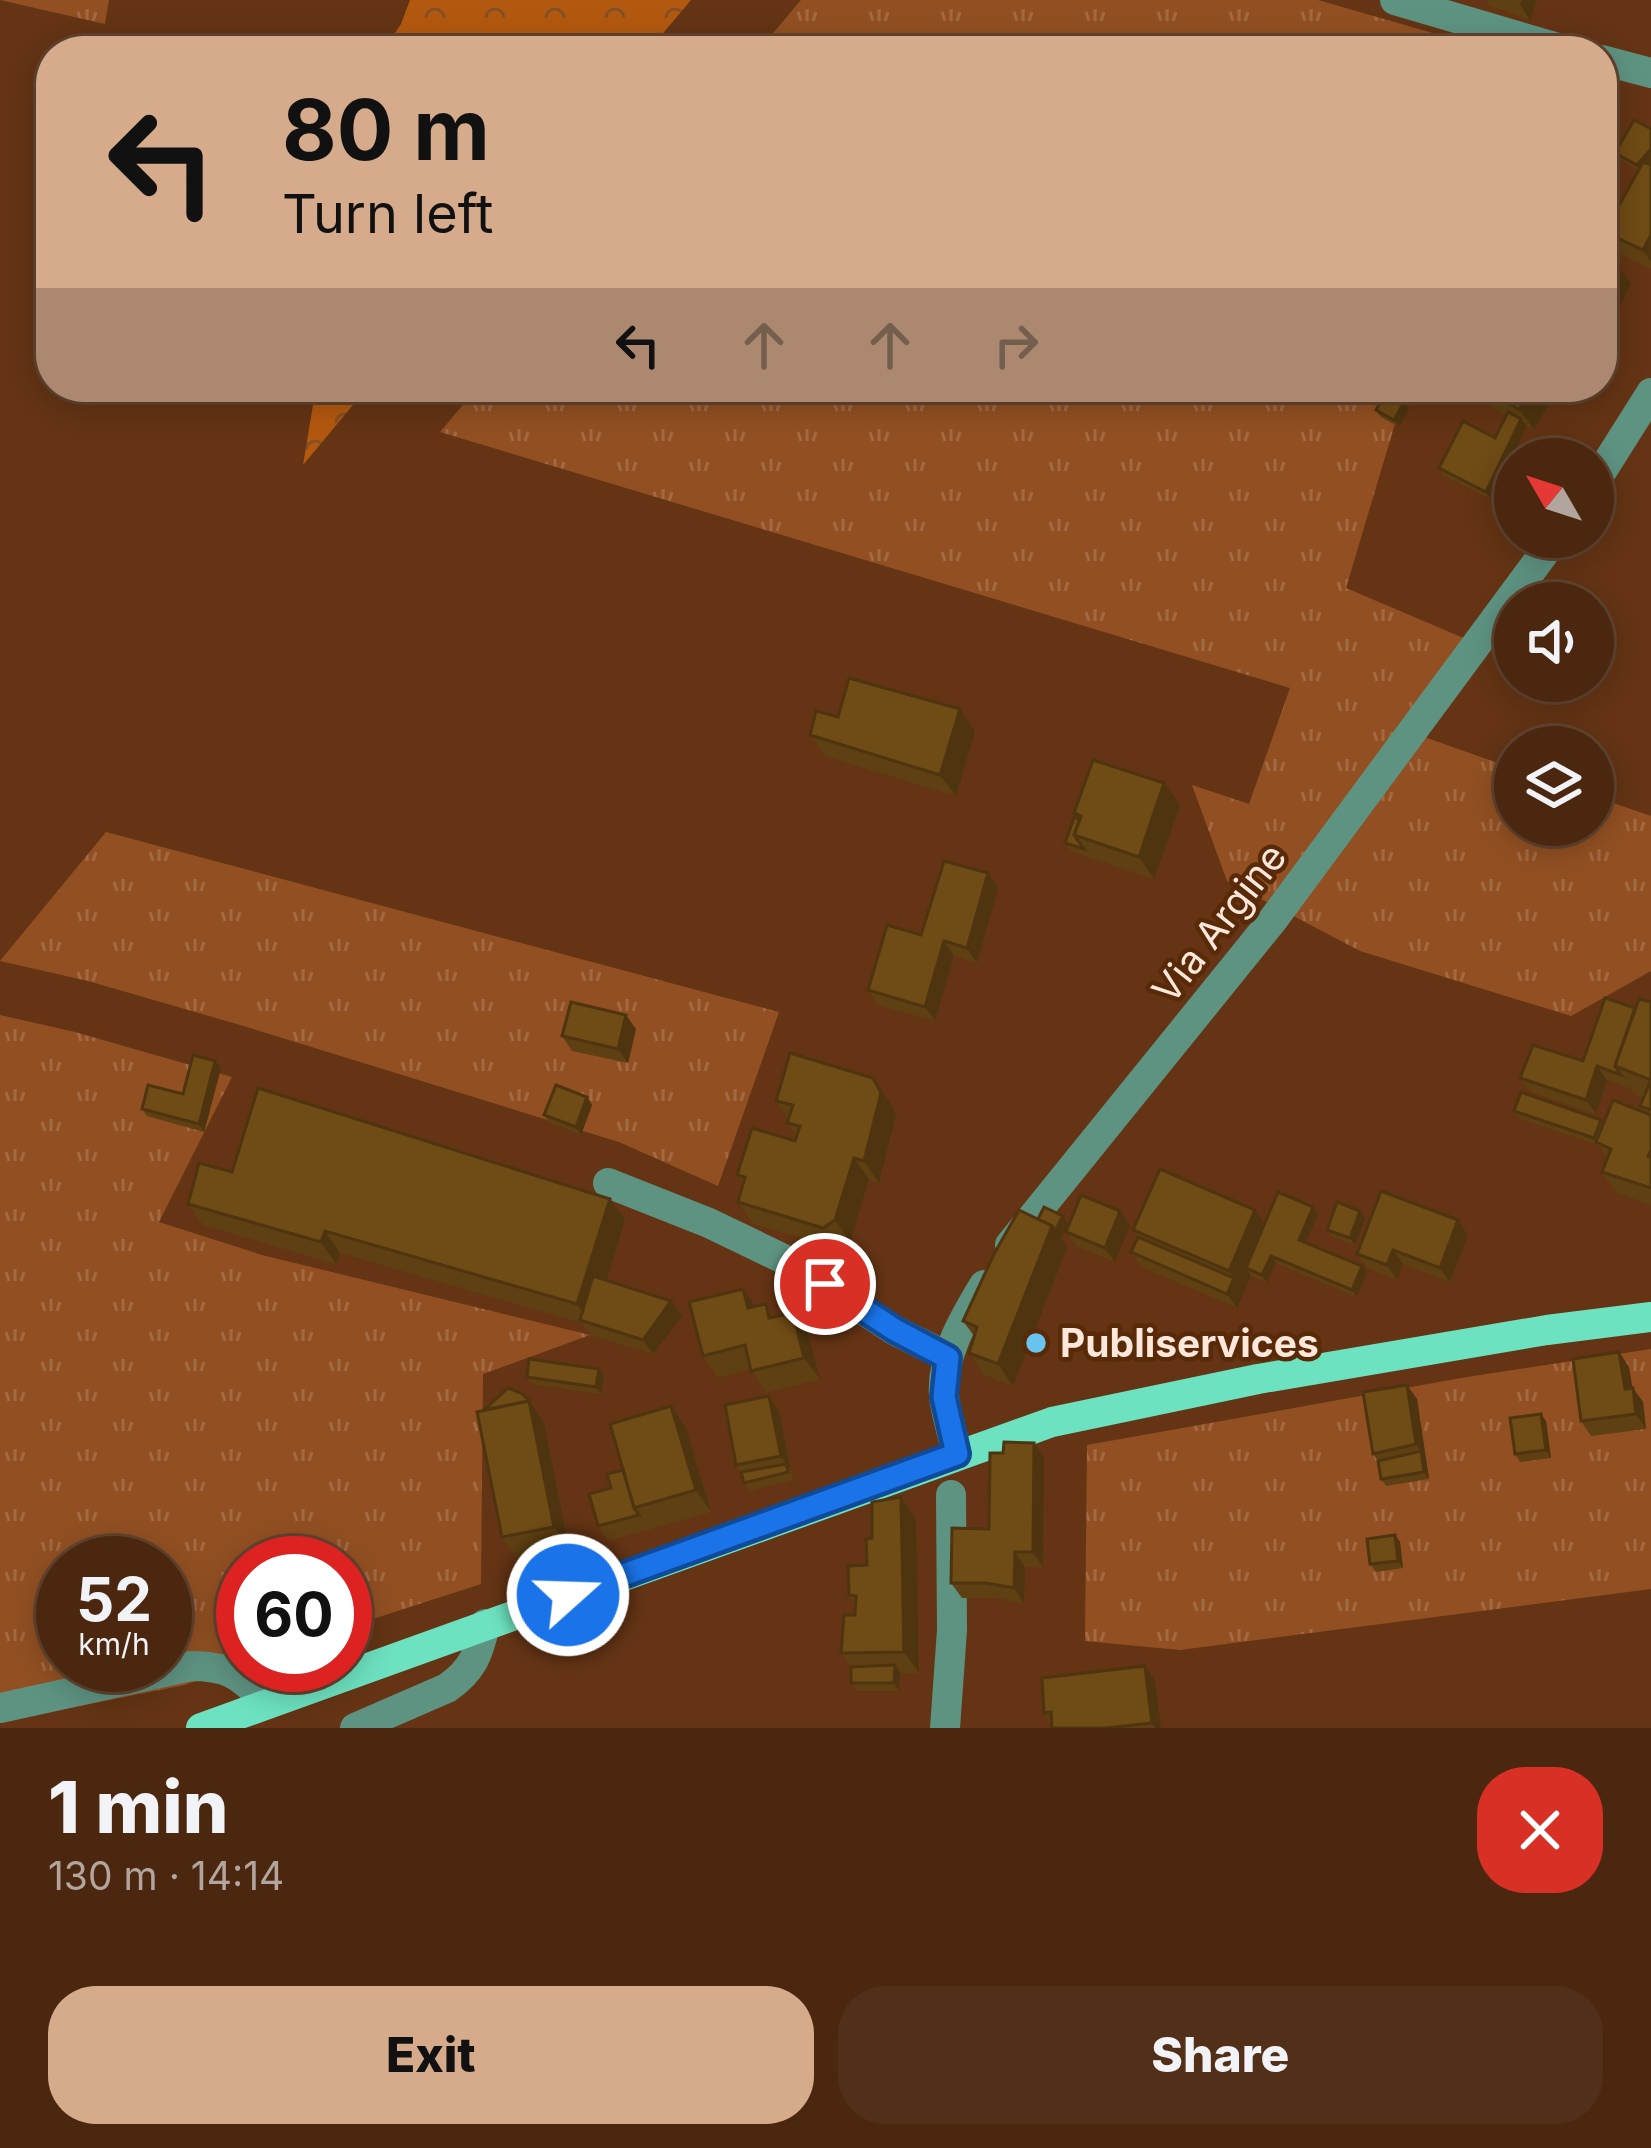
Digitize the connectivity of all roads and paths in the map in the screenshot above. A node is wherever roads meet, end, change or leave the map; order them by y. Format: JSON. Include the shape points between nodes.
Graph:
{"nodes":[{"id":1,"x":1395,"y":0,"type":"edge"},
{"id":2,"x":1517,"y":36,"type":"edge"},
{"id":3,"x":1617,"y":65,"type":"edge"},
{"id":4,"x":1651,"y":73,"type":"edge"},
{"id":5,"x":1651,"y":393,"type":"edge"},
{"id":6,"x":1614,"y":452,"type":"edge"},
{"id":7,"x":1540,"y":558,"type":"edge"},
{"id":8,"x":608,"y":1183,"type":"dead end"},
{"id":9,"x":1651,"y":1317,"type":"edge"},
{"id":10,"x":948,"y":1358,"type":"junction"},
{"id":11,"x":957,"y":1454,"type":"junction"},
{"id":12,"x":951,"y":1495,"type":"dead end"},
{"id":13,"x":485,"y":1624,"type":"junction"},
{"id":14,"x":268,"y":1702,"type":"junction"},
{"id":15,"x":0,"y":1708,"type":"edge"},
{"id":16,"x":201,"y":1728,"type":"edge"},
{"id":17,"x":355,"y":1728,"type":"edge"},
{"id":18,"x":945,"y":1728,"type":"edge"}],
"edges":[{"from":1,"to":2,"type":"street"},
{"from":3,"to":4,"type":"street"},
{"from":5,"to":6,"type":"street"},
{"from":7,"to":10,"type":"street","name":"Via Argine","via":[[1272,921],[1000,1259]]},
{"from":8,"to":10,"type":"street","via":[[792,1263]]},
{"from":9,"to":11,"type":"main road","via":[[1258,1379],[1052,1422]]},
{"from":10,"to":11,"type":"street","via":[[944,1397]]},
{"from":11,"to":13,"type":"main road"},
{"from":12,"to":18,"type":"street"},
{"from":13,"to":14,"type":"main road"},
{"from":13,"to":17,"type":"street","via":[[476,1661],[460,1679]]},
{"from":14,"to":15,"type":"street","via":[[233,1671],[191,1666]]},
{"from":14,"to":16,"type":"main road"}]}
